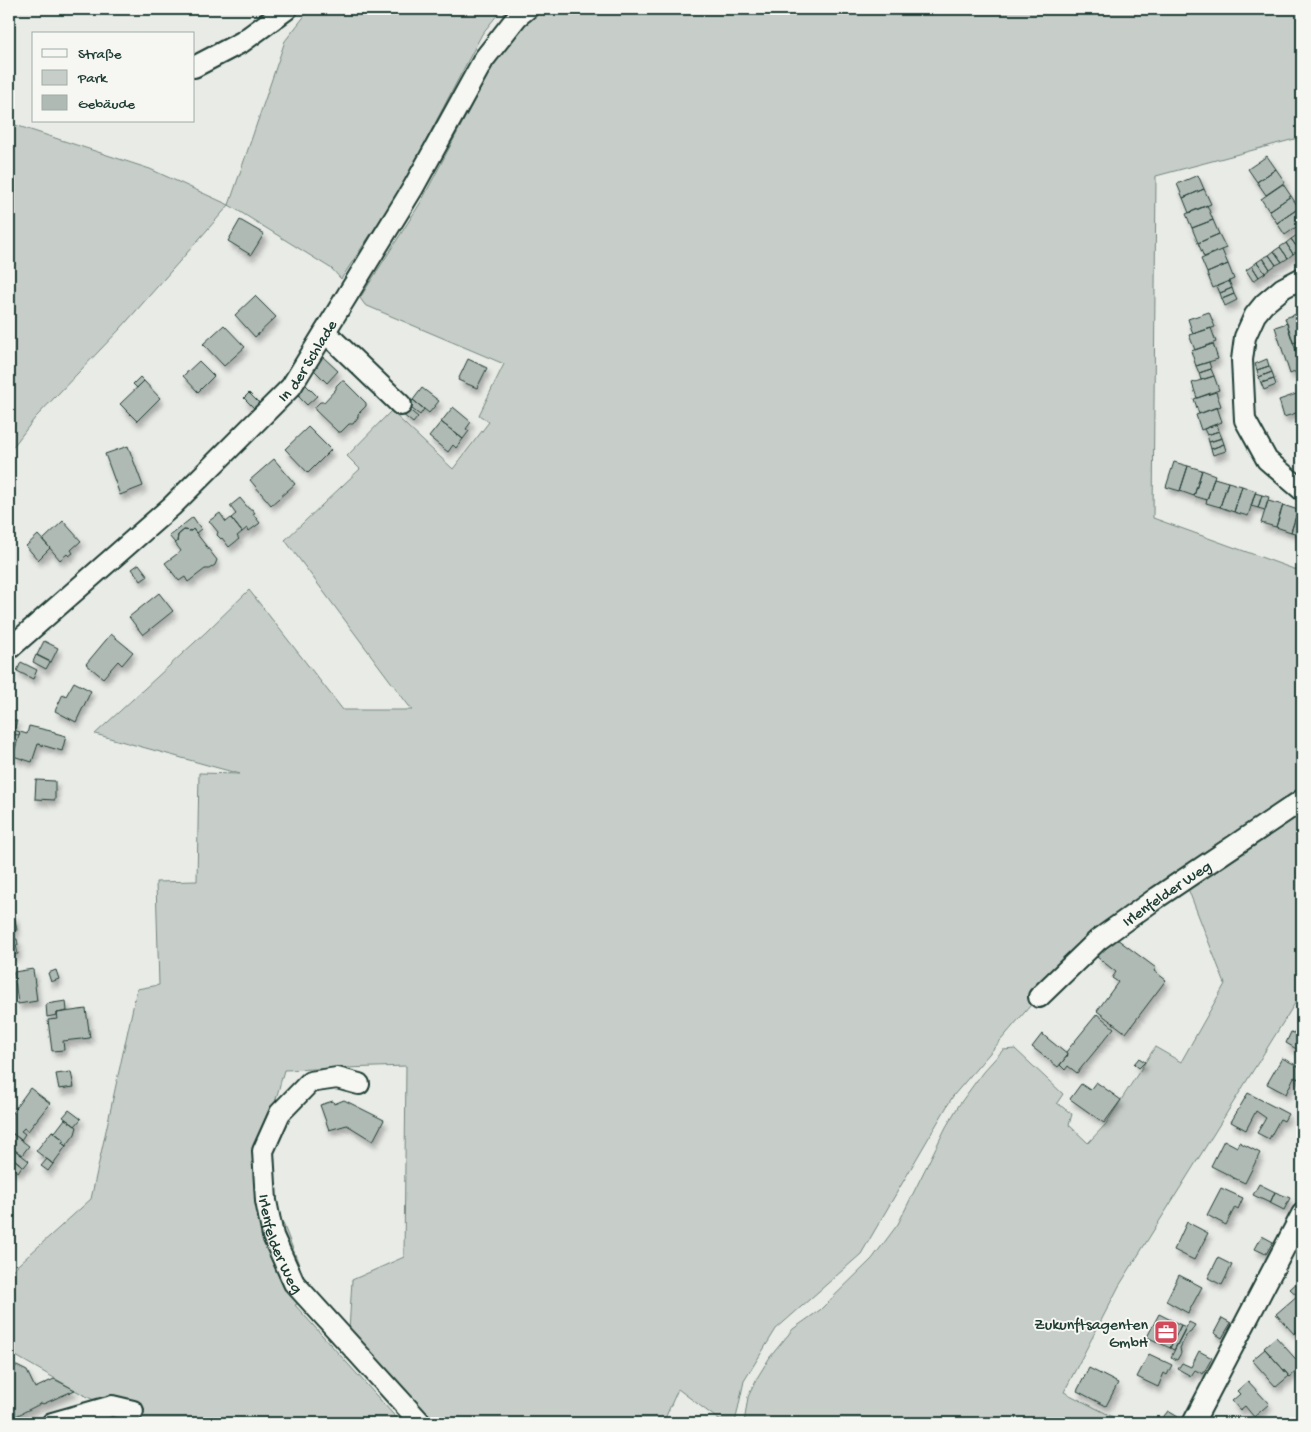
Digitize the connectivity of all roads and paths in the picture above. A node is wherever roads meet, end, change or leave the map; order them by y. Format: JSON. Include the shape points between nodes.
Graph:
{"nodes":[{"id":1,"x":287,"y":9,"type":"edge"},
{"id":2,"x":527,"y":9,"type":"edge"},
{"id":3,"x":195,"y":66,"type":"edge"},
{"id":4,"x":1302,"y":278,"type":"edge"},
{"id":5,"x":324,"y":332,"type":"junction"},
{"id":6,"x":401,"y":405,"type":"dead end"},
{"id":7,"x":1302,"y":490,"type":"edge"},
{"id":8,"x":9,"y":649,"type":"edge"},
{"id":9,"x":1302,"y":800,"type":"edge"},
{"id":10,"x":1039,"y":997,"type":"dead end"},
{"id":11,"x":359,"y":1084,"type":"dead end"},
{"id":12,"x":1302,"y":1214,"type":"edge"},
{"id":13,"x":133,"y":1411,"type":"dead end"},
{"id":14,"x":52,"y":1423,"type":"edge"},
{"id":15,"x":421,"y":1423,"type":"edge"},
{"id":16,"x":1193,"y":1423,"type":"edge"}],
"edges":[{"from":1,"to":3,"type":"street","via":[[242,42]]},
{"from":2,"to":5,"type":"street","name":"In der Schlade","via":[[484,59],[413,188]]},
{"from":4,"to":7,"type":"street","via":[[1283,288],[1255,315],[1245,337],[1242,360],[1245,420],[1267,460]]},
{"from":5,"to":6,"type":"street"},
{"from":5,"to":8,"type":"street","name":"In der Schlade","via":[[291,387],[172,506]]},
{"from":9,"to":10,"type":"street","name":"Irlenfelder Weg","via":[[1098,940]]},
{"from":11,"to":15,"type":"street","name":"Irlenfelder Weg","via":[[336,1078],[310,1082],[280,1113],[263,1151],[266,1201],[273,1236],[294,1283]]},
{"from":12,"to":16,"type":"street"},
{"from":13,"to":14,"type":"street","via":[[112,1406]]}]}
